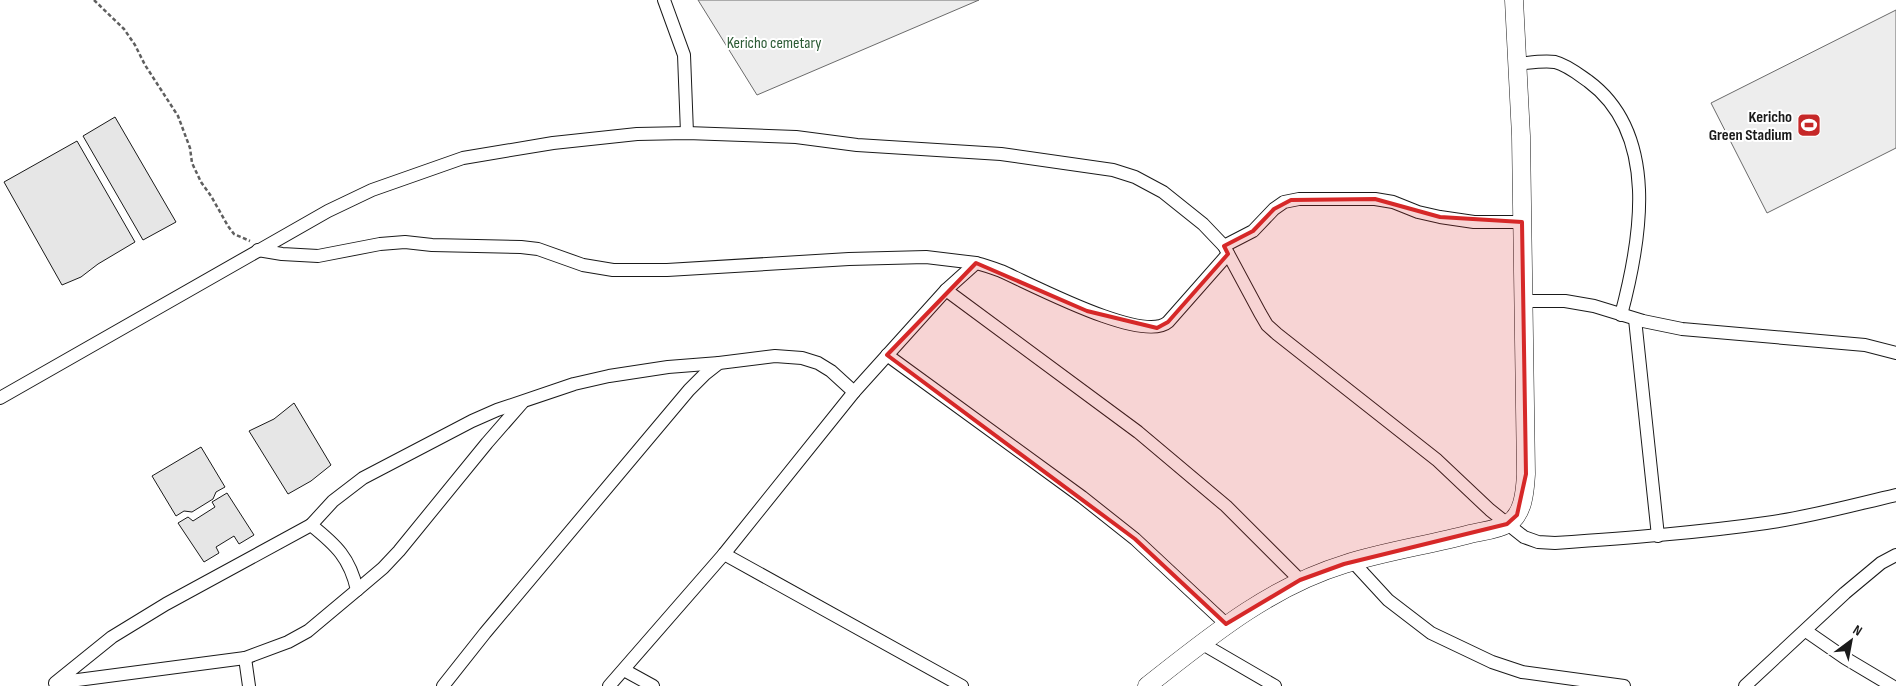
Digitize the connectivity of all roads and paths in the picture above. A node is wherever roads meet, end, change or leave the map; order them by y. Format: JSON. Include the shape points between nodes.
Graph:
{"nodes":[{"id":1,"x":94,"y":0,"type":"edge"},
{"id":2,"x":664,"y":0,"type":"edge"},
{"id":3,"x":1514,"y":0,"type":"edge"},
{"id":4,"x":1517,"y":64,"type":"junction"},
{"id":5,"x":687,"y":133,"type":"junction"},
{"id":6,"x":1522,"y":222,"type":"junction"},
{"id":7,"x":258,"y":250,"type":"junction"},
{"id":8,"x":1226,"y":250,"type":"junction"},
{"id":9,"x":976,"y":263,"type":"junction"},
{"id":10,"x":946,"y":290,"type":"junction"},
{"id":11,"x":1523,"y":301,"type":"junction"},
{"id":12,"x":1622,"y":315,"type":"junction"},
{"id":13,"x":1635,"y":319,"type":"junction"},
{"id":14,"x":1896,"y":353,"type":"edge"},
{"id":15,"x":887,"y":355,"type":"junction"},
{"id":16,"x":719,"y":363,"type":"junction"},
{"id":17,"x":854,"y":392,"type":"junction"},
{"id":18,"x":0,"y":398,"type":"edge"},
{"id":19,"x":523,"y":402,"type":"junction"},
{"id":20,"x":1896,"y":496,"type":"edge"},
{"id":21,"x":1507,"y":524,"type":"junction"},
{"id":22,"x":311,"y":525,"type":"junction"},
{"id":23,"x":1658,"y":536,"type":"junction"},
{"id":24,"x":724,"y":554,"type":"junction"},
{"id":25,"x":1896,"y":555,"type":"edge"},
{"id":26,"x":1352,"y":562,"type":"junction"},
{"id":27,"x":1300,"y":580,"type":"junction"},
{"id":28,"x":357,"y":590,"type":"junction"},
{"id":29,"x":1226,"y":624,"type":"junction"},
{"id":30,"x":1806,"y":631,"type":"junction"},
{"id":31,"x":1201,"y":643,"type":"junction"},
{"id":32,"x":245,"y":658,"type":"junction"},
{"id":33,"x":624,"y":670,"type":"junction"},
{"id":34,"x":51,"y":684,"type":"edge"},
{"id":35,"x":250,"y":686,"type":"edge"},
{"id":36,"x":443,"y":686,"type":"edge"},
{"id":37,"x":609,"y":686,"type":"edge"},
{"id":38,"x":653,"y":686,"type":"edge"},
{"id":39,"x":962,"y":686,"type":"edge"},
{"id":40,"x":1147,"y":686,"type":"edge"},
{"id":41,"x":1275,"y":686,"type":"edge"},
{"id":42,"x":1624,"y":686,"type":"edge"},
{"id":43,"x":1745,"y":686,"type":"edge"},
{"id":44,"x":1892,"y":686,"type":"edge"}],
"edges":[{"from":1,"to":7,"type":"path","via":[[135,44],[144,65],[178,116],[190,148],[192,164],[228,226]]},
{"from":2,"to":5,"type":"street","via":[[684,55]]},
{"from":3,"to":4,"type":"street"},
{"from":4,"to":6,"type":"street"},
{"from":4,"to":12,"type":"street","via":[[1555,62],[1576,72],[1600,90],[1618,113],[1632,144],[1637,165],[1640,213],[1633,272]]},
{"from":5,"to":7,"type":"street","via":[[599,137],[463,158],[372,190]]},
{"from":5,"to":8,"type":"street","via":[[796,137],[857,145],[1001,154],[1113,170],[1163,192],[1203,224]]},
{"from":6,"to":8,"type":"street","via":[[1440,218],[1375,199],[1299,199],[1284,202],[1253,231]]},
{"from":6,"to":11,"type":"street"},
{"from":7,"to":9,"type":"street","via":[[318,256],[405,242],[521,247],[613,270],[926,257]]},
{"from":7,"to":18,"type":"street"},
{"from":8,"to":9,"type":"street","via":[[1168,322],[1157,328],[1087,311]]},
{"from":8,"to":21,"type":"street","via":[[1267,325],[1437,460]]},
{"from":9,"to":10,"type":"street"},
{"from":10,"to":15,"type":"street"},
{"from":10,"to":27,"type":"street","via":[[1138,432],[1226,506]]},
{"from":11,"to":12,"type":"street","via":[[1565,301]]},
{"from":11,"to":21,"type":"street","via":[[1525,488],[1518,515]]},
{"from":12,"to":13,"type":"street"},
{"from":13,"to":14,"type":"street","via":[[1682,329],[1866,345]]},
{"from":13,"to":23,"type":"street"},
{"from":15,"to":17,"type":"street"},
{"from":15,"to":29,"type":"street","via":[[1120,527]]},
{"from":16,"to":17,"type":"street","via":[[775,356],[802,358],[831,371]]},
{"from":16,"to":19,"type":"street","via":[[609,376]]},
{"from":16,"to":36,"type":"street","via":[[690,390]]},
{"from":17,"to":24,"type":"street"},
{"from":19,"to":22,"type":"street","via":[[472,421],[363,478],[333,500]]},
{"from":19,"to":28,"type":"street","via":[[399,550]]},
{"from":20,"to":23,"type":"street","via":[[1768,523]]},
{"from":21,"to":23,"type":"street","via":[[1524,537],[1538,542]]},
{"from":21,"to":26,"type":"street"},
{"from":22,"to":28,"type":"street","via":[[348,561]]},
{"from":22,"to":34,"type":"street","via":[[112,637]]},
{"from":24,"to":33,"type":"street"},
{"from":24,"to":39,"type":"street"},
{"from":25,"to":30,"type":"street","via":[[1881,563]]},
{"from":26,"to":27,"type":"street"},
{"from":26,"to":42,"type":"street","via":[[1388,600],[1431,633],[1492,662],[1522,672]]},
{"from":27,"to":29,"type":"street"},
{"from":28,"to":32,"type":"street","via":[[308,631]]},
{"from":29,"to":31,"type":"street"},
{"from":30,"to":43,"type":"street"},
{"from":30,"to":44,"type":"street"},
{"from":31,"to":40,"type":"street"},
{"from":31,"to":41,"type":"street"},
{"from":32,"to":34,"type":"street"},
{"from":32,"to":35,"type":"street"},
{"from":33,"to":37,"type":"street"},
{"from":33,"to":38,"type":"street"}]}
